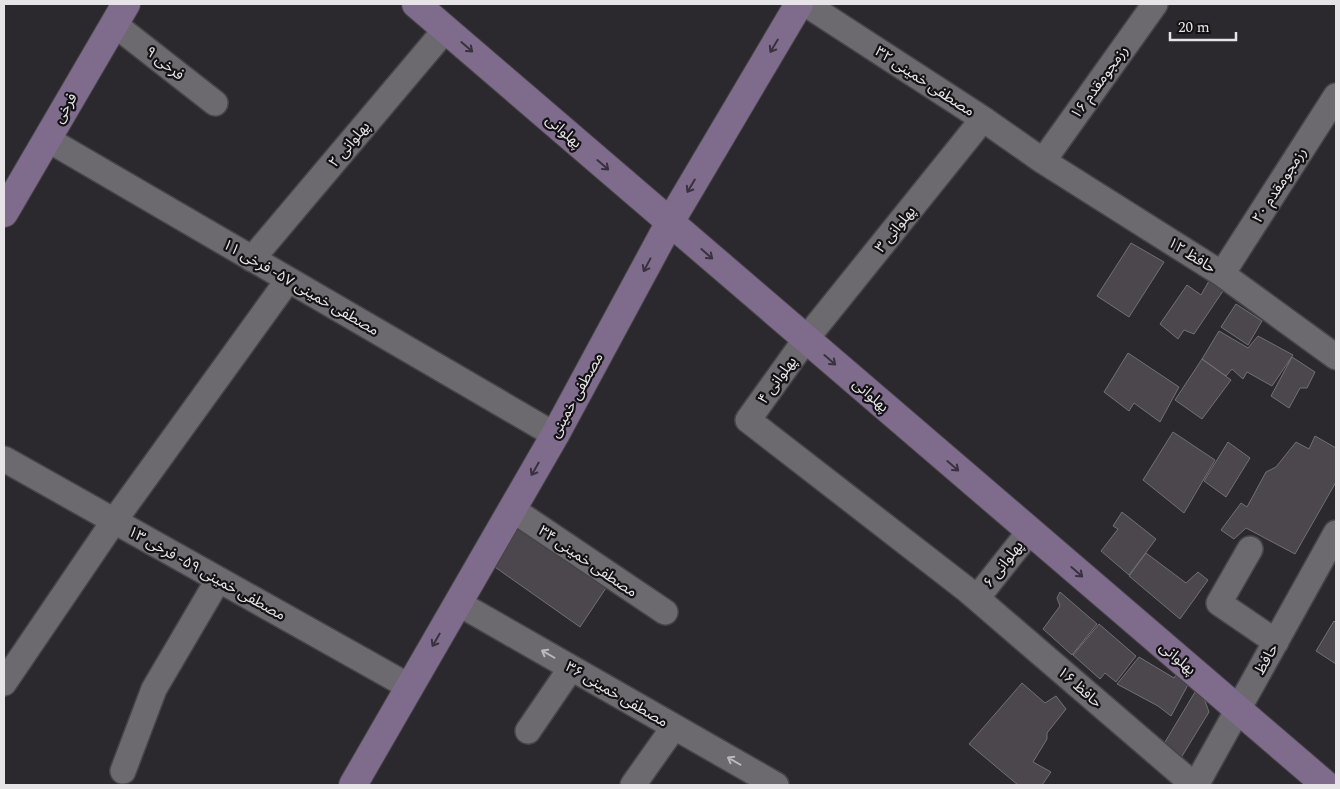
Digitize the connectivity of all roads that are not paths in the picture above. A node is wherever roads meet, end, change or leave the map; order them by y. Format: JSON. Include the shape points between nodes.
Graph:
{"nodes":[{"id":1,"x":416,"y":4,"type":"edge"},
{"id":2,"x":799,"y":4,"type":"edge"},
{"id":3,"x":806,"y":4,"type":"edge"},
{"id":4,"x":1155,"y":4,"type":"edge"},
{"id":5,"x":120,"y":14,"type":"edge"},
{"id":6,"x":446,"y":29,"type":"junction"},
{"id":7,"x":1336,"y":96,"type":"edge"},
{"id":8,"x":215,"y":103,"type":"dead end"},
{"id":9,"x":983,"y":119,"type":"junction"},
{"id":10,"x":47,"y":139,"type":"junction"},
{"id":11,"x":1043,"y":161,"type":"junction"},
{"id":12,"x":4,"y":213,"type":"edge"},
{"id":13,"x":670,"y":222,"type":"junction"},
{"id":14,"x":252,"y":259,"type":"junction"},
{"id":15,"x":1222,"y":274,"type":"junction"},
{"id":16,"x":288,"y":280,"type":"junction"},
{"id":17,"x":806,"y":339,"type":"junction"},
{"id":18,"x":1336,"y":357,"type":"edge"},
{"id":19,"x":748,"y":420,"type":"joint"},
{"id":20,"x":555,"y":435,"type":"junction"},
{"id":21,"x":4,"y":459,"type":"edge"},
{"id":22,"x":512,"y":509,"type":"junction"},
{"id":23,"x":114,"y":522,"type":"junction"},
{"id":24,"x":1030,"y":531,"type":"junction"},
{"id":25,"x":1336,"y":533,"type":"edge"},
{"id":26,"x":1250,"y":550,"type":"dead end"},
{"id":27,"x":218,"y":580,"type":"junction"},
{"id":28,"x":972,"y":593,"type":"junction"},
{"id":29,"x":458,"y":603,"type":"junction"},
{"id":30,"x":665,"y":612,"type":"dead end"},
{"id":31,"x":1276,"y":642,"type":"junction"},
{"id":32,"x":571,"y":668,"type":"junction"},
{"id":33,"x":4,"y":682,"type":"edge"},
{"id":34,"x":410,"y":687,"type":"junction"},
{"id":35,"x":1238,"y":709,"type":"junction"},
{"id":36,"x":674,"y":727,"type":"junction"},
{"id":37,"x":528,"y":731,"type":"dead end"},
{"id":38,"x":123,"y":771,"type":"dead end"},
{"id":39,"x":353,"y":785,"type":"edge"},
{"id":40,"x":633,"y":785,"type":"edge"},
{"id":41,"x":776,"y":785,"type":"edge"},
{"id":42,"x":1195,"y":785,"type":"edge"},
{"id":43,"x":1326,"y":785,"type":"edge"}],
"edges":[{"from":1,"to":6,"type":"street","name":"پهلوانی"},
{"from":2,"to":13,"type":"street","name":"مصطفی خمینی","one_way":true},
{"from":3,"to":9,"type":"street","name":"مصطفی خمینی ۳۲"},
{"from":4,"to":11,"type":"street","name":"رزمجومقدم ۱۶"},
{"from":5,"to":8,"type":"street","name":"فرخی ۹"},
{"from":5,"to":10,"type":"street","name":"فرخی"},
{"from":6,"to":13,"type":"street","name":"پهلوانی","one_way":true},
{"from":6,"to":14,"type":"street","name":"پهلوانی ۲"},
{"from":7,"to":15,"type":"street","name":"رزمجومقدم ۲۰"},
{"from":9,"to":11,"type":"street","name":"مصطفی خمینی ۳۲"},
{"from":9,"to":17,"type":"street","name":"پهلوانی ۳"},
{"from":10,"to":12,"type":"street","name":"فرخی"},
{"from":10,"to":14,"type":"street","name":"مصطفی خمینی ۵۷- فرخی ۱۱"},
{"from":11,"to":15,"type":"street","name":"حافظ ۱۲"},
{"from":13,"to":17,"type":"street","name":"پهلوانی","one_way":true},
{"from":13,"to":20,"type":"street","name":"مصطفی خمینی","one_way":true},
{"from":14,"to":16,"type":"street","name":"مصطفی خمینی ۵۷- فرخی ۱۱"},
{"from":15,"to":18,"type":"street","name":"حافظ ۱۲"},
{"from":16,"to":20,"type":"street","name":"مصطفی خمینی ۵۷- فرخی ۱۱"},
{"from":16,"to":23,"type":"street"},
{"from":17,"to":19,"type":"street","name":"پهلوانی ۴"},
{"from":17,"to":24,"type":"street","name":"پهلوانی","one_way":true},
{"from":19,"to":28,"type":"street","name":"حافظ ۱۶"},
{"from":20,"to":22,"type":"street","name":"مصطفی خمینی","one_way":true},
{"from":21,"to":23,"type":"street","name":"مصطفی خمینی ۵۹- فرخی ۱۳"},
{"from":22,"to":29,"type":"street","name":"مصطفی خمینی"},
{"from":22,"to":30,"type":"street","name":"مصطفی خمینی ۳۴"},
{"from":23,"to":27,"type":"street","name":"مصطفی خمینی ۵۹- فرخی ۱۳"},
{"from":23,"to":33,"type":"street"},
{"from":24,"to":28,"type":"street","name":"پهلوانی ۶"},
{"from":24,"to":35,"type":"street","name":"پهلوانی","one_way":true},
{"from":25,"to":31,"type":"street","name":"حافظ"},
{"from":26,"to":31,"type":"street","via":[[1219,603]]},
{"from":27,"to":34,"type":"street","name":"مصطفی خمینی ۵۹- فرخی ۱۳"},
{"from":27,"to":38,"type":"street","via":[[154,689]]},
{"from":28,"to":42,"type":"street","name":"حافظ ۱۶"},
{"from":32,"to":29,"type":"street","name":"مصطفی خمینی ۳۶","one_way":true},
{"from":29,"to":34,"type":"street","name":"مصطفی خمینی","one_way":true},
{"from":31,"to":35,"type":"street","name":"حافظ"},
{"from":32,"to":36,"type":"street","name":"مصطفی خمینی ۳۶"},
{"from":32,"to":37,"type":"street"},
{"from":34,"to":39,"type":"street","name":"مصطفی خمینی"},
{"from":35,"to":42,"type":"street","name":"حافظ"},
{"from":35,"to":43,"type":"street","name":"پهلوانی"},
{"from":36,"to":40,"type":"street"},
{"from":41,"to":36,"type":"street","name":"مصطفی خمینی ۳۶","one_way":true}]}
